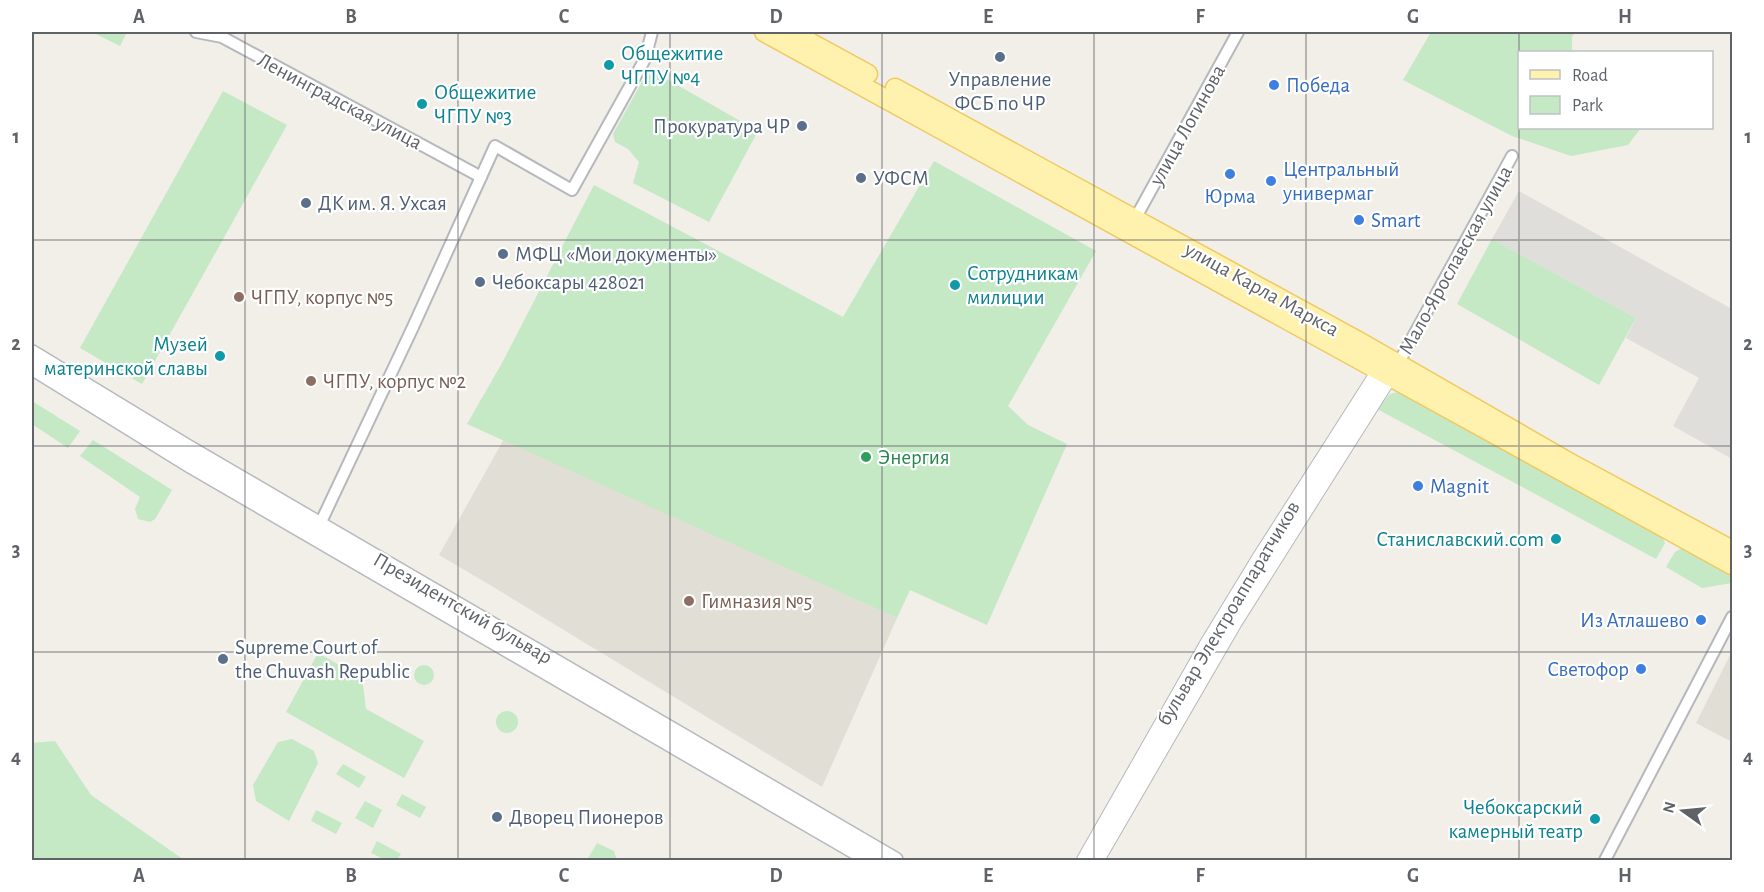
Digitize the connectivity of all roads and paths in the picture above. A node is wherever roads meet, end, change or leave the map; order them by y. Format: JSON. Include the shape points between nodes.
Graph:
{"nodes":[{"id":1,"x":196,"y":32,"type":"edge"},
{"id":2,"x":652,"y":32,"type":"edge"},
{"id":3,"x":764,"y":32,"type":"edge"},
{"id":4,"x":791,"y":32,"type":"edge"},
{"id":5,"x":1238,"y":32,"type":"edge"},
{"id":6,"x":223,"y":34,"type":"edge"},
{"id":7,"x":865,"y":79,"type":"junction"},
{"id":8,"x":1512,"y":156,"type":"dead end"},
{"id":9,"x":481,"y":177,"type":"junction"},
{"id":10,"x":1132,"y":225,"type":"junction"},
{"id":11,"x":32,"y":353,"type":"edge"},
{"id":12,"x":32,"y":367,"type":"edge"},
{"id":13,"x":1389,"y":369,"type":"junction"},
{"id":14,"x":195,"y":460,"type":"junction"},
{"id":15,"x":316,"y":530,"type":"junction"},
{"id":16,"x":1732,"y":550,"type":"edge"},
{"id":17,"x":373,"y":563,"type":"junction"},
{"id":18,"x":1732,"y":565,"type":"edge"},
{"id":19,"x":1732,"y":617,"type":"edge"},
{"id":20,"x":870,"y":861,"type":"edge"},
{"id":21,"x":895,"y":861,"type":"edge"},
{"id":22,"x":1084,"y":861,"type":"edge"},
{"id":23,"x":1097,"y":861,"type":"edge"},
{"id":24,"x":1605,"y":861,"type":"edge"}],
"edges":[{"from":1,"to":6,"type":"street","name":"Ленинградская улица"},
{"from":2,"to":9,"type":"street","via":[[645,59],[572,190],[495,146]]},
{"from":3,"to":7,"type":"main road","name":"улица Карла Маркса"},
{"from":4,"to":7,"type":"main road","name":"улица Карла Маркса"},
{"from":5,"to":10,"type":"street","name":"улица Логинова"},
{"from":6,"to":9,"type":"street","name":"Ленинградская улица"},
{"from":7,"to":10,"type":"main road","name":"улица Карла Маркса"},
{"from":8,"to":13,"type":"street","name":"Мало-Ярославская улица"},
{"from":9,"to":15,"type":"street"},
{"from":10,"to":13,"type":"main road","name":"улица Карла Маркса"},
{"from":11,"to":14,"type":"main road","name":"Президентский бульвар"},
{"from":12,"to":14,"type":"main road","name":"Президентский бульвар"},
{"from":13,"to":16,"type":"main road","name":"улица Карла Маркса"},
{"from":13,"to":18,"type":"main road","name":"улица Карла Маркса","via":[[1568,476]]},
{"from":13,"to":22,"type":"street","name":"бульвар Электроаппаратчиков","via":[[1260,557]]},
{"from":13,"to":23,"type":"street","name":"бульвар Электроаппаратчиков","via":[[1234,622]]},
{"from":14,"to":15,"type":"main road","name":"Президентский бульвар"},
{"from":15,"to":17,"type":"main road","name":"Президентский бульвар"},
{"from":17,"to":20,"type":"main road","name":"Президентский бульвар"},
{"from":17,"to":21,"type":"main road","name":"Президентский бульвар"},
{"from":19,"to":24,"type":"street"}]}
